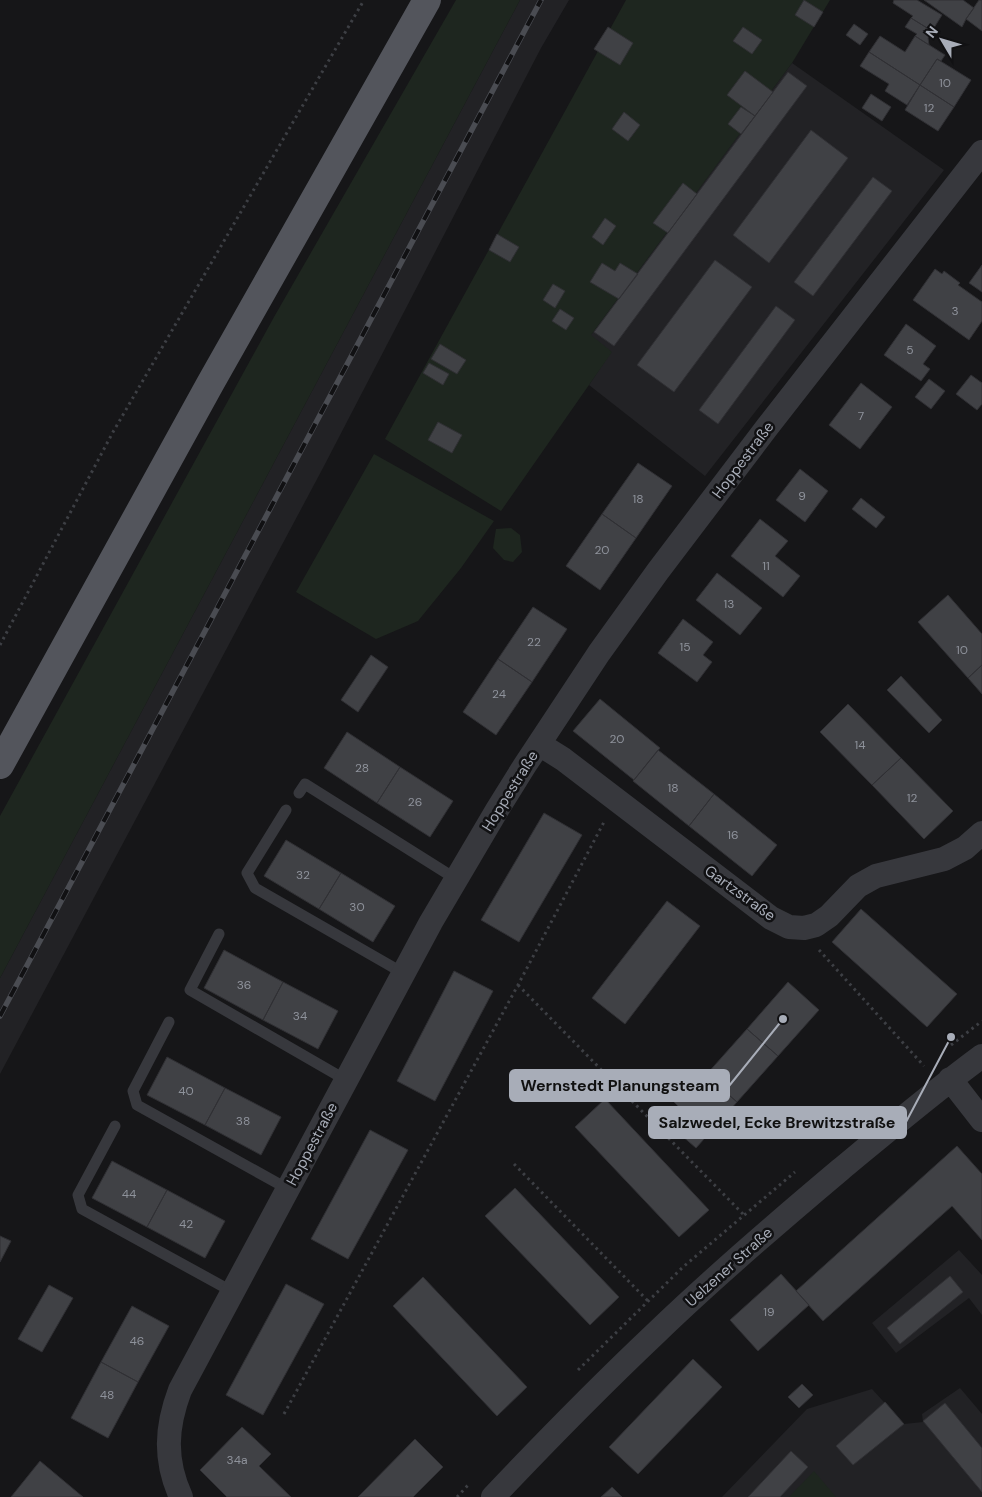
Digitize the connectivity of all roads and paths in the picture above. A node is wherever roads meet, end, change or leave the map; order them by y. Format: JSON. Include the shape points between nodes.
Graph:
{"nodes":[{"id":1,"x":364,"y":0,"type":"edge"},
{"id":2,"x":427,"y":0,"type":"edge"},
{"id":3,"x":982,"y":152,"type":"edge"},
{"id":4,"x":0,"y":645,"type":"edge"},
{"id":5,"x":539,"y":744,"type":"junction"},
{"id":6,"x":0,"y":765,"type":"edge"},
{"id":7,"x":299,"y":793,"type":"dead end"},
{"id":8,"x":616,"y":799,"type":"junction"},
{"id":9,"x":286,"y":810,"type":"dead end"},
{"id":10,"x":982,"y":834,"type":"edge"},
{"id":11,"x":456,"y":879,"type":"junction"},
{"id":12,"x":804,"y":928,"type":"junction"},
{"id":13,"x":219,"y":934,"type":"dead end"},
{"id":14,"x":403,"y":973,"type":"junction"},
{"id":15,"x":518,"y":985,"type":"junction"},
{"id":16,"x":169,"y":1022,"type":"dead end"},
{"id":17,"x":982,"y":1056,"type":"edge"},
{"id":18,"x":924,"y":1066,"type":"dead end"},
{"id":19,"x":346,"y":1080,"type":"junction"},
{"id":20,"x":950,"y":1080,"type":"junction"},
{"id":21,"x":982,"y":1120,"type":"edge"},
{"id":22,"x":114,"y":1126,"type":"dead end"},
{"id":23,"x":514,"y":1164,"type":"dead end"},
{"id":24,"x":288,"y":1189,"type":"junction"},
{"id":25,"x":744,"y":1215,"type":"dead end"},
{"id":26,"x":233,"y":1292,"type":"junction"},
{"id":27,"x":648,"y":1301,"type":"dead end"},
{"id":28,"x":284,"y":1414,"type":"dead end"},
{"id":29,"x":181,"y":1497,"type":"edge"},
{"id":30,"x":493,"y":1497,"type":"edge"}],
"edges":[{"from":1,"to":4,"type":"path","via":[[114,432]]},
{"from":2,"to":6,"type":"main road"},
{"from":3,"to":5,"type":"street","name":"Hoppestraße","via":[[658,571]]},
{"from":5,"to":8,"type":"street","name":"Gartzstraße"},
{"from":5,"to":11,"type":"street","name":"Hoppestraße"},
{"from":7,"to":11,"type":"lane","via":[[305,784]]},
{"from":8,"to":12,"type":"street","name":"Gartzstraße","via":[[771,918],[788,927]]},
{"from":8,"to":15,"type":"path"},
{"from":9,"to":14,"type":"lane","via":[[247,873],[255,888]]},
{"from":10,"to":12,"type":"street","via":[[944,859],[876,876],[858,886],[829,916]]},
{"from":11,"to":14,"type":"street","name":"Hoppestraße"},
{"from":12,"to":18,"type":"path","via":[[820,952]]},
{"from":13,"to":19,"type":"lane","via":[[190,990]]},
{"from":14,"to":19,"type":"street","name":"Hoppestraße"},
{"from":15,"to":25,"type":"path"},
{"from":15,"to":28,"type":"path"},
{"from":16,"to":24,"type":"lane","via":[[133,1091],[137,1105]]},
{"from":17,"to":20,"type":"street","name":"Uelzener Straße"},
{"from":19,"to":24,"type":"street","name":"Hoppestraße"},
{"from":20,"to":21,"type":"street"},
{"from":20,"to":30,"type":"street","name":"Uelzener Straße","via":[[703,1289],[611,1376]]},
{"from":22,"to":26,"type":"lane","via":[[78,1195],[82,1210]]},
{"from":23,"to":27,"type":"path"},
{"from":24,"to":26,"type":"street","name":"Hoppestraße"},
{"from":26,"to":29,"type":"street","name":"Hoppestraße","via":[[173,1409],[168,1433],[169,1458],[173,1480]]}]}
